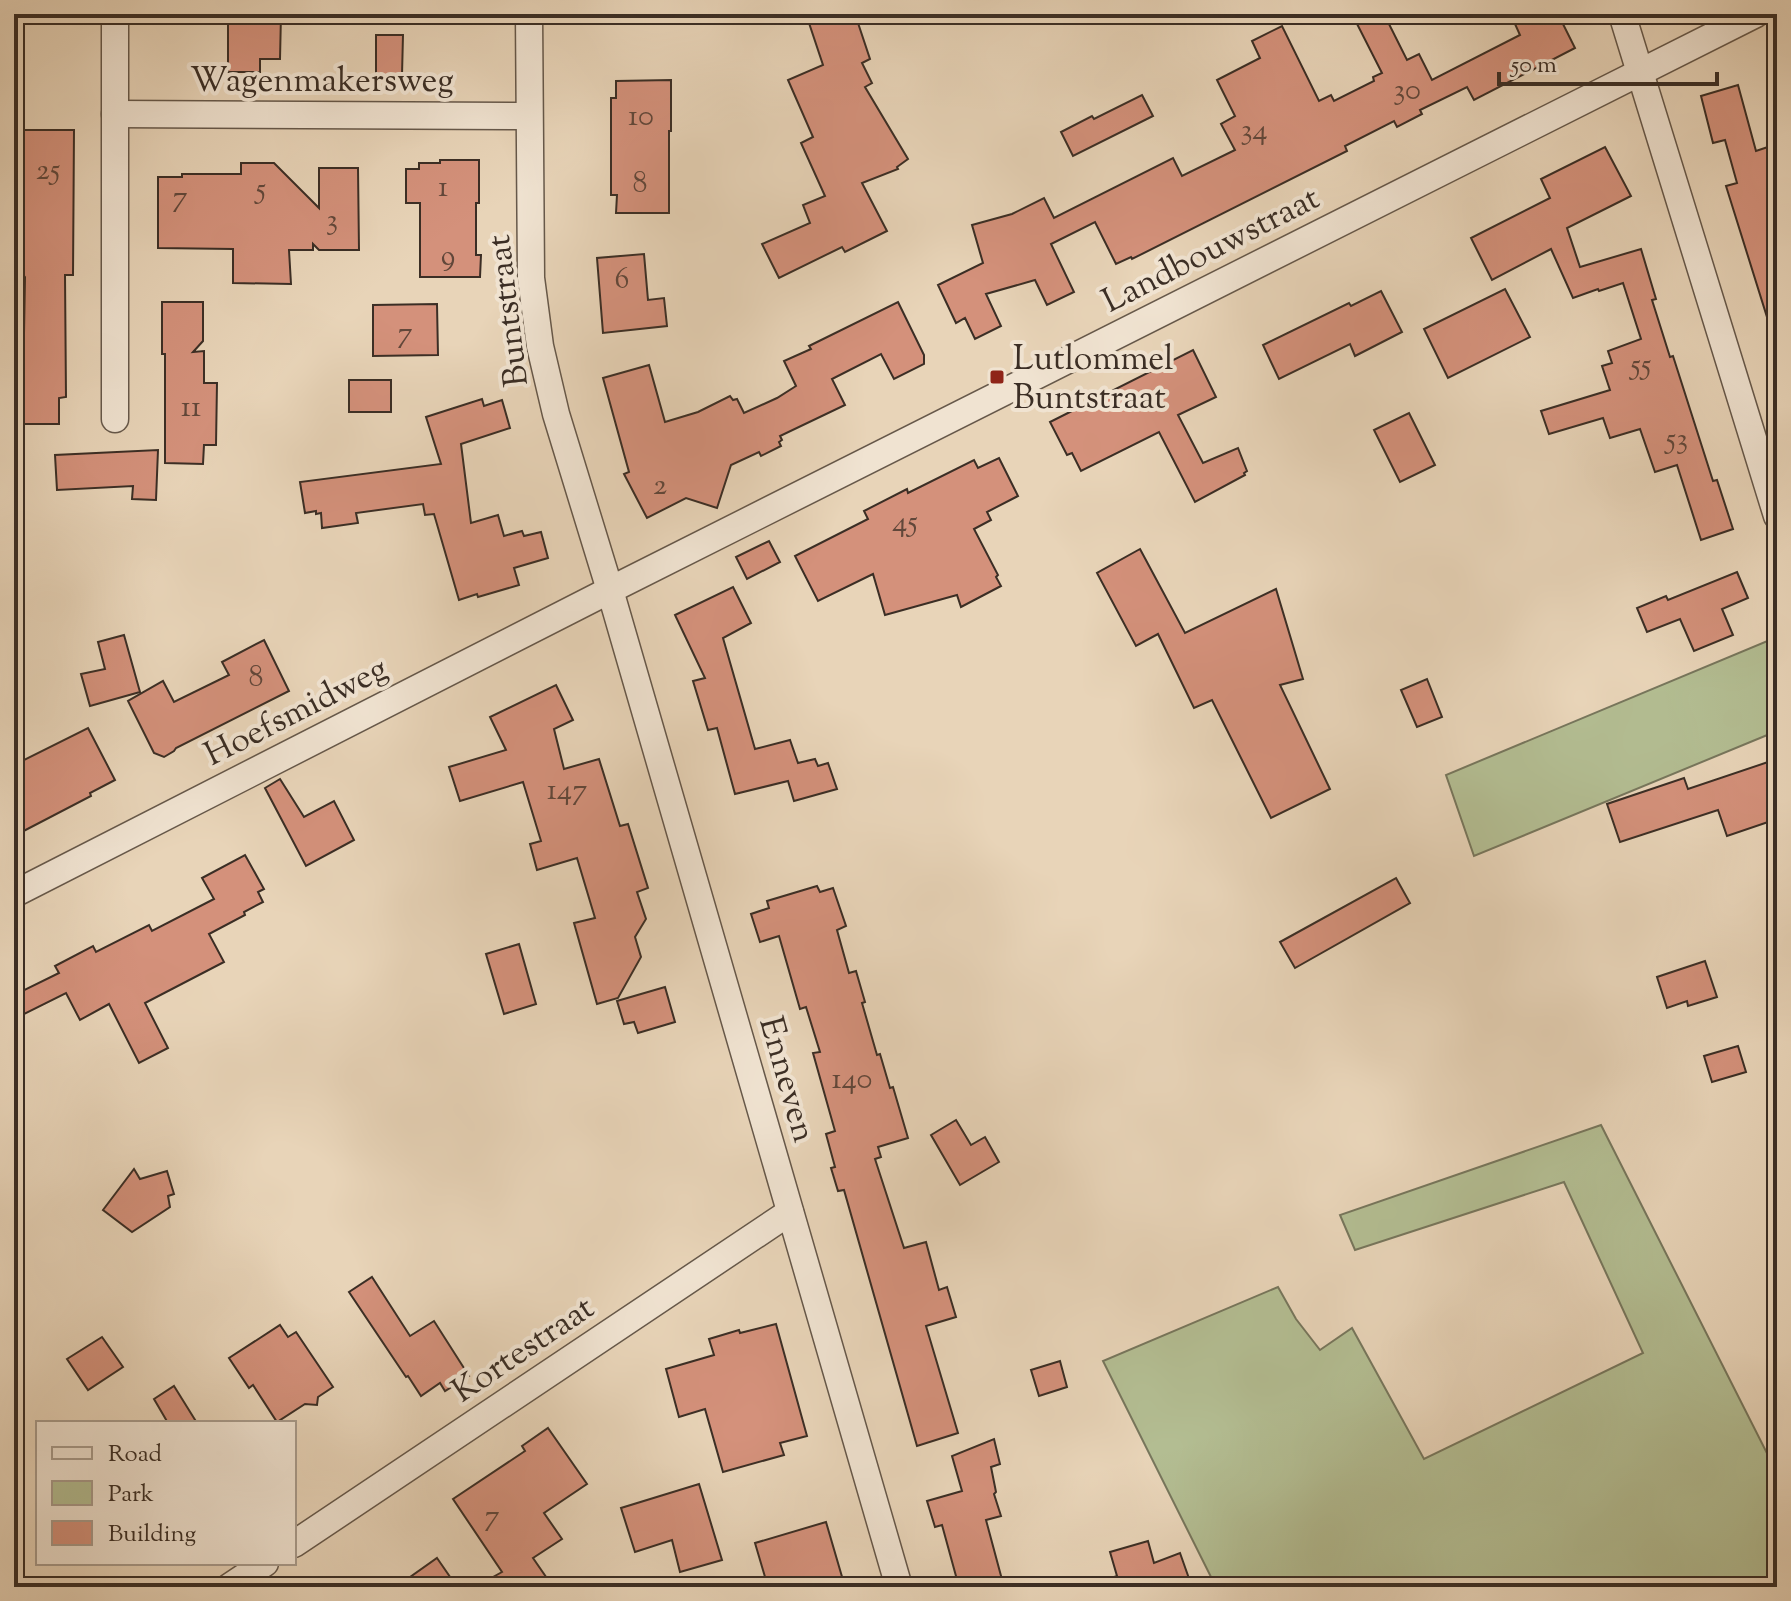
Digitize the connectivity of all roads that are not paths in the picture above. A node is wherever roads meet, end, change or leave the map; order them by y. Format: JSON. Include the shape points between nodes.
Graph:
{"nodes":[{"id":1,"x":115,"y":14,"type":"edge"},
{"id":2,"x":529,"y":14,"type":"edge"},
{"id":3,"x":1622,"y":14,"type":"edge"},
{"id":4,"x":1756,"y":14,"type":"edge"},
{"id":5,"x":1640,"y":72,"type":"junction"},
{"id":6,"x":115,"y":114,"type":"junction"},
{"id":7,"x":529,"y":116,"type":"junction"},
{"id":8,"x":115,"y":419,"type":"dead end"},
{"id":9,"x":1777,"y":516,"type":"edge"},
{"id":10,"x":610,"y":590,"type":"junction"},
{"id":11,"x":14,"y":894,"type":"edge"},
{"id":12,"x":790,"y":1212,"type":"junction"},
{"id":13,"x":296,"y":1543,"type":"edge"},
{"id":14,"x":262,"y":1565,"type":"edge"},
{"id":15,"x":229,"y":1587,"type":"edge"},
{"id":16,"x":899,"y":1587,"type":"edge"}],
"edges":[{"from":1,"to":6,"type":"street"},
{"from":2,"to":7,"type":"street","name":"Buntstraat"},
{"from":3,"to":5,"type":"street"},
{"from":4,"to":5,"type":"street","name":"Landbouwstraat"},
{"from":5,"to":9,"type":"street"},
{"from":5,"to":10,"type":"street","name":"Landbouwstraat"},
{"from":6,"to":7,"type":"street","name":"Wagenmakersweg"},
{"from":6,"to":8,"type":"street"},
{"from":7,"to":10,"type":"street","name":"Buntstraat","via":[[531,278],[540,346]]},
{"from":10,"to":11,"type":"street","name":"Hoefsmidweg"},
{"from":10,"to":12,"type":"street","name":"Enneven"},
{"from":12,"to":13,"type":"street","name":"Kortestraat"},
{"from":12,"to":16,"type":"street","name":"Enneven"},
{"from":14,"to":15,"type":"street"}]}
